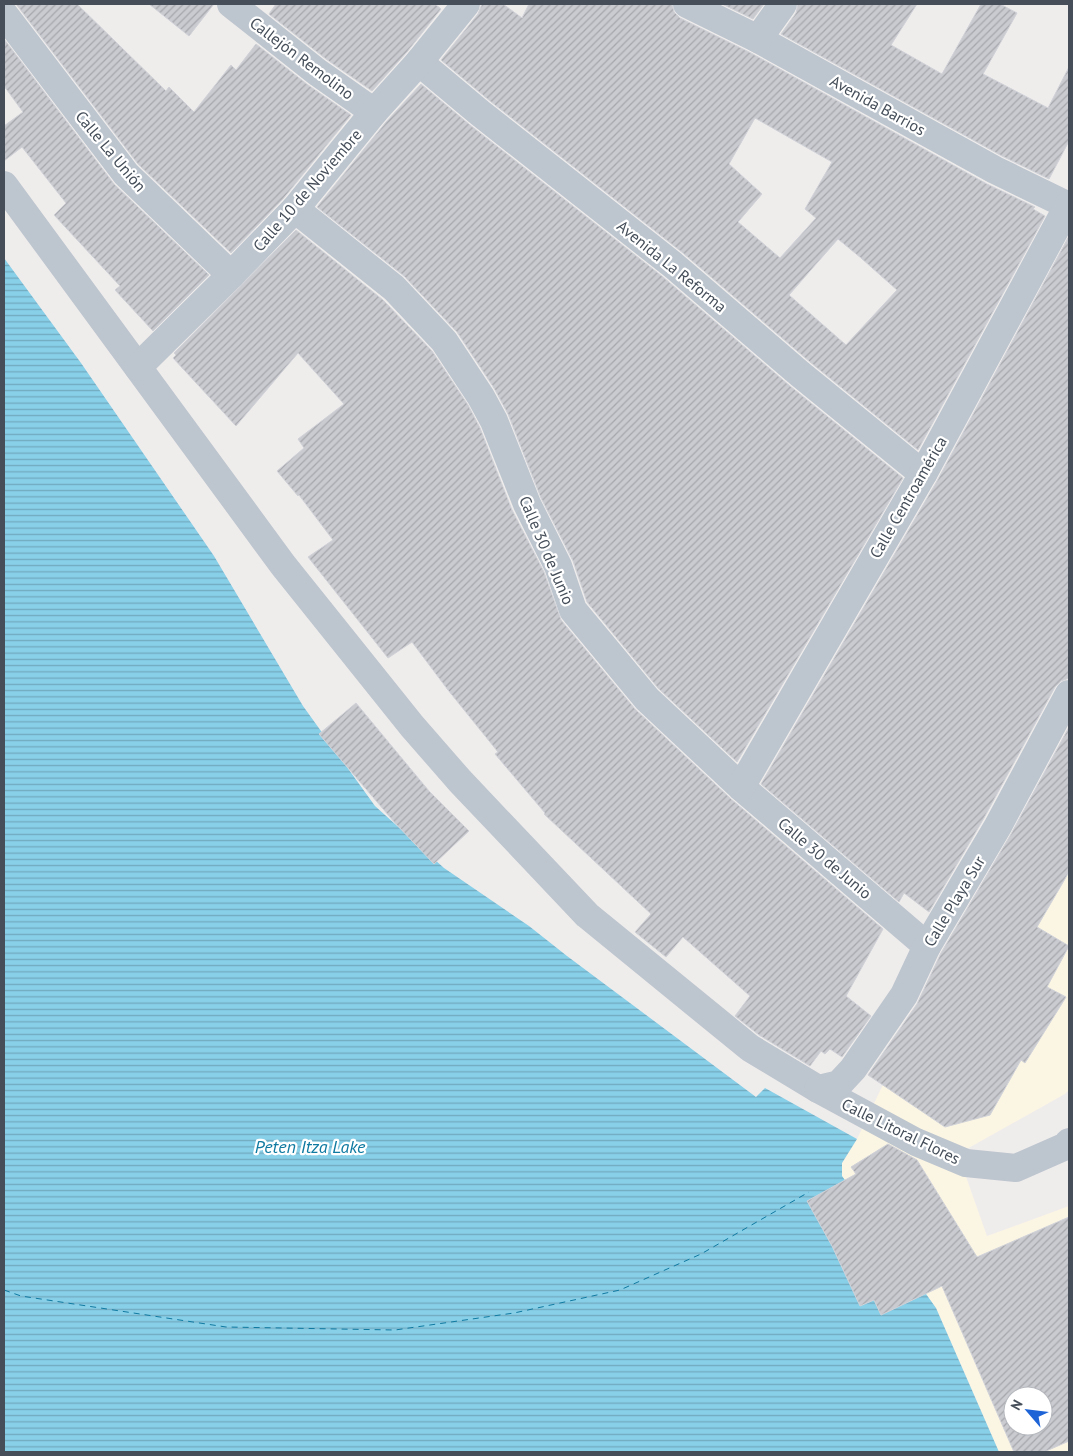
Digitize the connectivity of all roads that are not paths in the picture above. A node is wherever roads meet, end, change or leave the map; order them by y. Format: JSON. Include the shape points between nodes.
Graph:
{"nodes":[{"id":1,"x":231,"y":4,"type":"edge"},
{"id":2,"x":466,"y":4,"type":"edge"},
{"id":3,"x":687,"y":4,"type":"edge"},
{"id":4,"x":783,"y":4,"type":"edge"},
{"id":5,"x":4,"y":14,"type":"edge"},
{"id":6,"x":758,"y":39,"type":"junction"},
{"id":7,"x":420,"y":62,"type":"junction"},
{"id":8,"x":374,"y":112,"type":"junction"},
{"id":9,"x":4,"y":184,"type":"edge"},
{"id":10,"x":1069,"y":205,"type":"edge"},
{"id":11,"x":295,"y":209,"type":"junction"},
{"id":12,"x":1061,"y":240,"type":"edge"},
{"id":13,"x":231,"y":275,"type":"junction"},
{"id":14,"x":138,"y":368,"type":"junction"},
{"id":15,"x":923,"y":474,"type":"junction"},
{"id":16,"x":1069,"y":694,"type":"edge"},
{"id":17,"x":741,"y":787,"type":"junction"},
{"id":18,"x":927,"y":946,"type":"junction"},
{"id":19,"x":818,"y":1089,"type":"junction"},
{"id":20,"x":1069,"y":1142,"type":"edge"}],
"edges":[{"from":1,"to":8,"type":"street","name":"Callejón Remolino"},
{"from":2,"to":7,"type":"street","name":"Calle 10 de Noviembre"},
{"from":3,"to":6,"type":"street","name":"Avenida Barrios"},
{"from":4,"to":6,"type":"street"},
{"from":5,"to":13,"type":"street","name":"Calle La Unión","via":[[126,174]]},
{"from":6,"to":10,"type":"street","name":"Avenida Barrios","via":[[994,170]]},
{"from":7,"to":8,"type":"street","name":"Calle 10 de Noviembre"},
{"from":7,"to":15,"type":"street","name":"Avenida La Reforma","via":[[673,265]]},
{"from":8,"to":11,"type":"street","name":"Calle 10 de Noviembre"},
{"from":9,"to":14,"type":"street","name":"Calle Litoral Flores"},
{"from":10,"to":12,"type":"street","name":"Calle Centroamérica"},
{"from":11,"to":13,"type":"street","name":"Calle 10 de Noviembre"},
{"from":11,"to":17,"type":"street","name":"Calle 30 de Junio","via":[[394,288],[444,341],[494,421],[527,504],[558,566],[572,610],[647,699]]},
{"from":12,"to":15,"type":"street","name":"Calle Centroamérica"},
{"from":13,"to":14,"type":"street","name":"Calle 10 de Noviembre"},
{"from":14,"to":19,"type":"street","name":"Calle Litoral Flores","via":[[283,565],[412,726],[587,916],[750,1048]]},
{"from":15,"to":17,"type":"street","name":"Calle Centroamérica"},
{"from":16,"to":18,"type":"street","name":"Calle Playa Sur","via":[[998,826]]},
{"from":17,"to":18,"type":"street","name":"Calle 30 de Junio"},
{"from":18,"to":19,"type":"street","name":"Calle Playa Sur","via":[[904,995],[853,1069],[839,1084]]},
{"from":19,"to":20,"type":"street","name":"Calle Litoral Flores","via":[[916,1142],[966,1163],[1016,1168]]}]}
